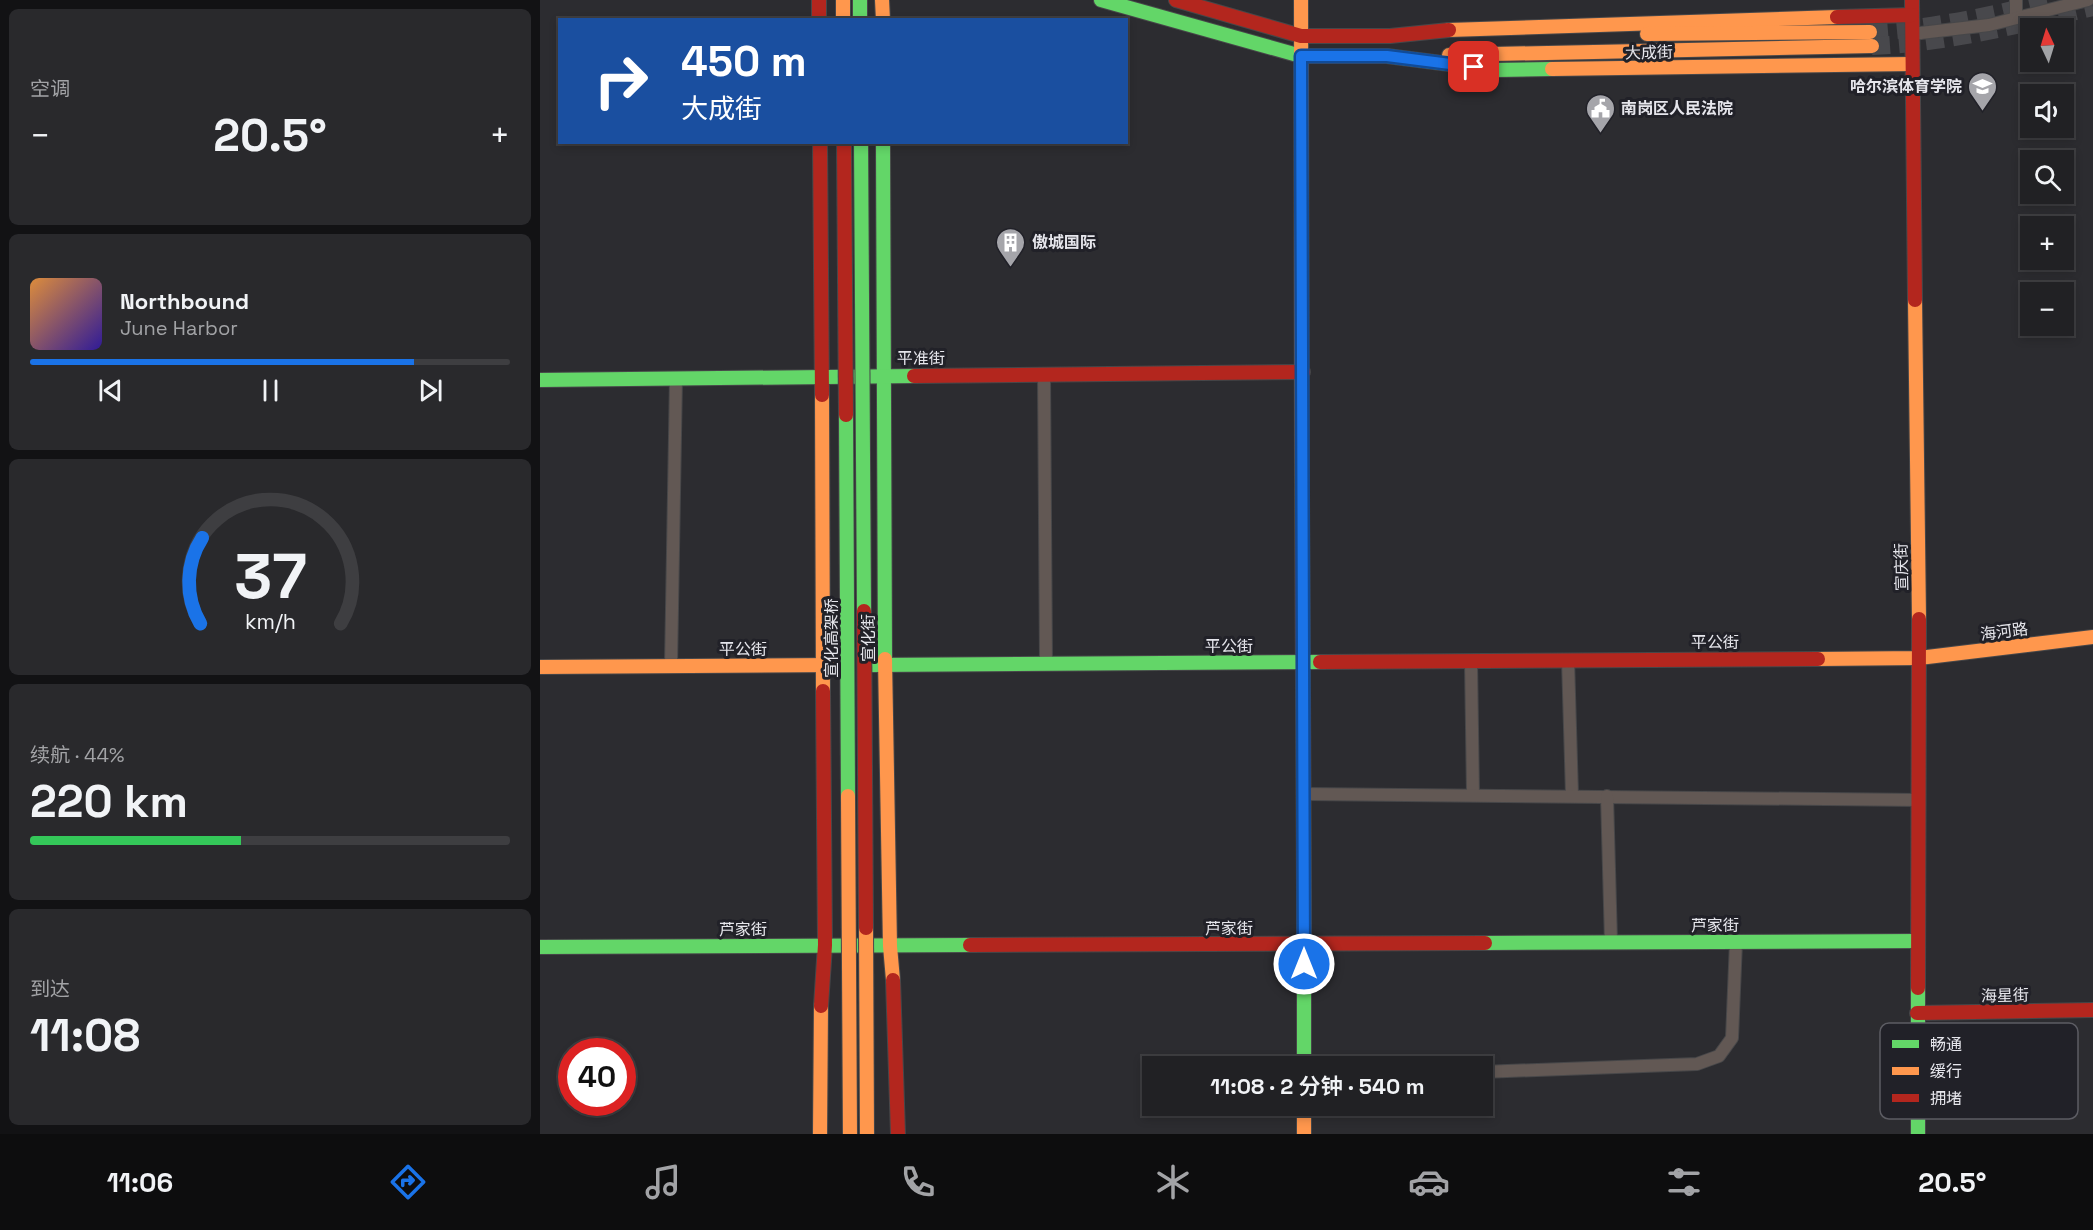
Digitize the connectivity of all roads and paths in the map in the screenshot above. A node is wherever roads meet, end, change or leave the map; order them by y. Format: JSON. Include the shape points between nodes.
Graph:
{"nodes":[{"id":1,"x":819,"y":0,"type":"edge"},
{"id":2,"x":843,"y":0,"type":"edge"},
{"id":3,"x":860,"y":0,"type":"edge"},
{"id":4,"x":882,"y":0,"type":"edge"},
{"id":5,"x":1101,"y":0,"type":"edge"},
{"id":6,"x":1176,"y":0,"type":"edge"},
{"id":7,"x":1301,"y":0,"type":"edge"},
{"id":8,"x":1912,"y":0,"type":"edge"},
{"id":9,"x":2016,"y":0,"type":"edge"},
{"id":10,"x":2088,"y":0,"type":"edge"},
{"id":11,"x":1912,"y":15,"type":"junction"},
{"id":12,"x":819,"y":18,"type":"edge"},
{"id":13,"x":843,"y":18,"type":"edge"},
{"id":14,"x":860,"y":18,"type":"edge"},
{"id":15,"x":883,"y":18,"type":"edge"},
{"id":16,"x":2016,"y":18,"type":"junction"},
{"id":17,"x":1912,"y":34,"type":"junction"},
{"id":18,"x":1301,"y":36,"type":"junction"},
{"id":19,"x":1390,"y":36,"type":"junction"},
{"id":20,"x":1301,"y":56,"type":"junction"},
{"id":21,"x":1387,"y":56,"type":"junction"},
{"id":22,"x":1912,"y":64,"type":"junction"},
{"id":23,"x":820,"y":144,"type":"edge"},
{"id":24,"x":844,"y":144,"type":"edge"},
{"id":25,"x":861,"y":144,"type":"edge"},
{"id":26,"x":883,"y":144,"type":"edge"},
{"id":27,"x":1303,"y":372,"type":"junction"},
{"id":28,"x":1044,"y":374,"type":"junction"},
{"id":29,"x":822,"y":375,"type":"junction"},
{"id":30,"x":885,"y":375,"type":"junction"},
{"id":31,"x":676,"y":378,"type":"junction"},
{"id":32,"x":540,"y":380,"type":"edge"},
{"id":33,"x":2093,"y":637,"type":"edge"},
{"id":34,"x":1919,"y":657,"type":"junction"},
{"id":35,"x":1568,"y":660,"type":"junction"},
{"id":36,"x":1471,"y":661,"type":"junction"},
{"id":37,"x":1304,"y":662,"type":"junction"},
{"id":38,"x":1046,"y":664,"type":"junction"},
{"id":39,"x":823,"y":665,"type":"junction"},
{"id":40,"x":885,"y":665,"type":"junction"},
{"id":41,"x":671,"y":666,"type":"junction"},
{"id":42,"x":540,"y":667,"type":"edge"},
{"id":43,"x":1305,"y":794,"type":"junction"},
{"id":44,"x":1473,"y":795,"type":"junction"},
{"id":45,"x":1572,"y":795,"type":"junction"},
{"id":46,"x":1606,"y":796,"type":"junction"},
{"id":47,"x":1919,"y":800,"type":"junction"},
{"id":48,"x":1918,"y":941,"type":"junction"},
{"id":49,"x":1611,"y":942,"type":"junction"},
{"id":50,"x":1736,"y":942,"type":"junction"},
{"id":51,"x":1304,"y":944,"type":"junction"},
{"id":52,"x":825,"y":945,"type":"junction"},
{"id":53,"x":890,"y":946,"type":"junction"},
{"id":54,"x":540,"y":947,"type":"edge"},
{"id":55,"x":2093,"y":1010,"type":"edge"},
{"id":56,"x":1917,"y":1013,"type":"junction"},
{"id":57,"x":1917,"y":1023,"type":"edge"},
{"id":58,"x":1304,"y":1056,"type":"edge"},
{"id":59,"x":1493,"y":1072,"type":"edge"},
{"id":60,"x":1304,"y":1116,"type":"edge"},
{"id":61,"x":1918,"y":1119,"type":"edge"},
{"id":62,"x":883,"y":1124,"type":"dead end"},
{"id":63,"x":820,"y":1134,"type":"edge"},
{"id":64,"x":836,"y":1134,"type":"edge"},
{"id":65,"x":850,"y":1134,"type":"edge"},
{"id":66,"x":867,"y":1134,"type":"edge"},
{"id":67,"x":898,"y":1134,"type":"edge"},
{"id":68,"x":1304,"y":1134,"type":"edge"},
{"id":69,"x":1918,"y":1134,"type":"edge"}],
"edges":[{"from":1,"to":12,"type":"main road"},
{"from":2,"to":13,"type":"main road"},
{"from":3,"to":14,"type":"main road"},
{"from":4,"to":15,"type":"main road"},
{"from":5,"to":20,"type":"main road","name":"大成街"},
{"from":6,"to":18,"type":"main road","name":"大成街"},
{"from":7,"to":18,"type":"main road"},
{"from":8,"to":11,"type":"main road","name":"宣庆街"},
{"from":9,"to":16,"type":"street"},
{"from":10,"to":16,"type":"street"},
{"from":11,"to":17,"type":"main road","name":"宣庆街"},
{"from":11,"to":19,"type":"main road","name":"大成街","via":[[1476,27]]},
{"from":16,"to":17,"type":"street"},
{"from":17,"to":22,"type":"main road","name":"宣庆街"},
{"from":18,"to":19,"type":"main road","name":"大成街"},
{"from":18,"to":20,"type":"main road"},
{"from":19,"to":21,"type":"main road","name":"大成街","via":[[1871,39]]},
{"from":20,"to":21,"type":"main road","name":"大成街"},
{"from":20,"to":27,"type":"main road"},
{"from":21,"to":22,"type":"main road","name":"大成街","via":[[1496,70]]},
{"from":22,"to":34,"type":"main road","name":"宣庆街"},
{"from":23,"to":29,"type":"main road"},
{"from":24,"to":65,"type":"main road","name":"宣化高架桥","bridge":true},
{"from":25,"to":66,"type":"main road","name":"宣化高架桥","bridge":true},
{"from":26,"to":30,"type":"main road","name":"宣化街"},
{"from":27,"to":28,"type":"main road","name":"平准街"},
{"from":27,"to":37,"type":"main road"},
{"from":28,"to":30,"type":"main road","name":"平准街"},
{"from":28,"to":38,"type":"street"},
{"from":29,"to":30,"type":"main road","name":"平准街"},
{"from":29,"to":31,"type":"main road","name":"平准街"},
{"from":29,"to":39,"type":"main road"},
{"from":30,"to":40,"type":"main road","name":"宣化街"},
{"from":31,"to":32,"type":"main road","name":"平准街"},
{"from":31,"to":41,"type":"street"},
{"from":33,"to":34,"type":"main road","name":"海河路"},
{"from":34,"to":35,"type":"main road","name":"平公街"},
{"from":34,"to":47,"type":"main road","name":"宣庆街"},
{"from":35,"to":36,"type":"main road","name":"平公街"},
{"from":35,"to":45,"type":"street"},
{"from":36,"to":37,"type":"main road","name":"平公街"},
{"from":36,"to":44,"type":"street"},
{"from":37,"to":38,"type":"main road","name":"平公街"},
{"from":37,"to":43,"type":"main road"},
{"from":38,"to":40,"type":"main road","name":"平公街"},
{"from":39,"to":40,"type":"main road","name":"平公街"},
{"from":39,"to":41,"type":"main road","name":"平公街"},
{"from":39,"to":52,"type":"main road"},
{"from":40,"to":53,"type":"main road","name":"宣化街"},
{"from":41,"to":42,"type":"main road","name":"平公街"},
{"from":43,"to":44,"type":"street"},
{"from":43,"to":51,"type":"main road"},
{"from":44,"to":45,"type":"street"},
{"from":45,"to":46,"type":"street"},
{"from":46,"to":47,"type":"street"},
{"from":46,"to":49,"type":"street"},
{"from":47,"to":48,"type":"main road","name":"宣庆街"},
{"from":48,"to":50,"type":"main road","name":"芦家街"},
{"from":48,"to":56,"type":"main road","name":"宣庆街"},
{"from":49,"to":50,"type":"main road","name":"芦家街"},
{"from":49,"to":51,"type":"main road","name":"芦家街"},
{"from":50,"to":59,"type":"street","via":[[1732,1038],[1719,1056],[1697,1064]]},
{"from":51,"to":53,"type":"main road","name":"芦家街"},
{"from":51,"to":58,"type":"main road"},
{"from":52,"to":53,"type":"main road","name":"芦家街"},
{"from":52,"to":54,"type":"main road","name":"芦家街"},
{"from":52,"to":63,"type":"main road"},
{"from":52,"to":64,"type":"main road","via":[[832,1005]]},
{"from":53,"to":62,"type":"main road"},
{"from":53,"to":67,"type":"main road","name":"宣化街","via":[[896,1006]]},
{"from":55,"to":56,"type":"main road","name":"海星街"},
{"from":56,"to":57,"type":"main road","name":"宣庆街"},
{"from":60,"to":68,"type":"main road"},
{"from":61,"to":69,"type":"main road","name":"宣庆街"}]}
